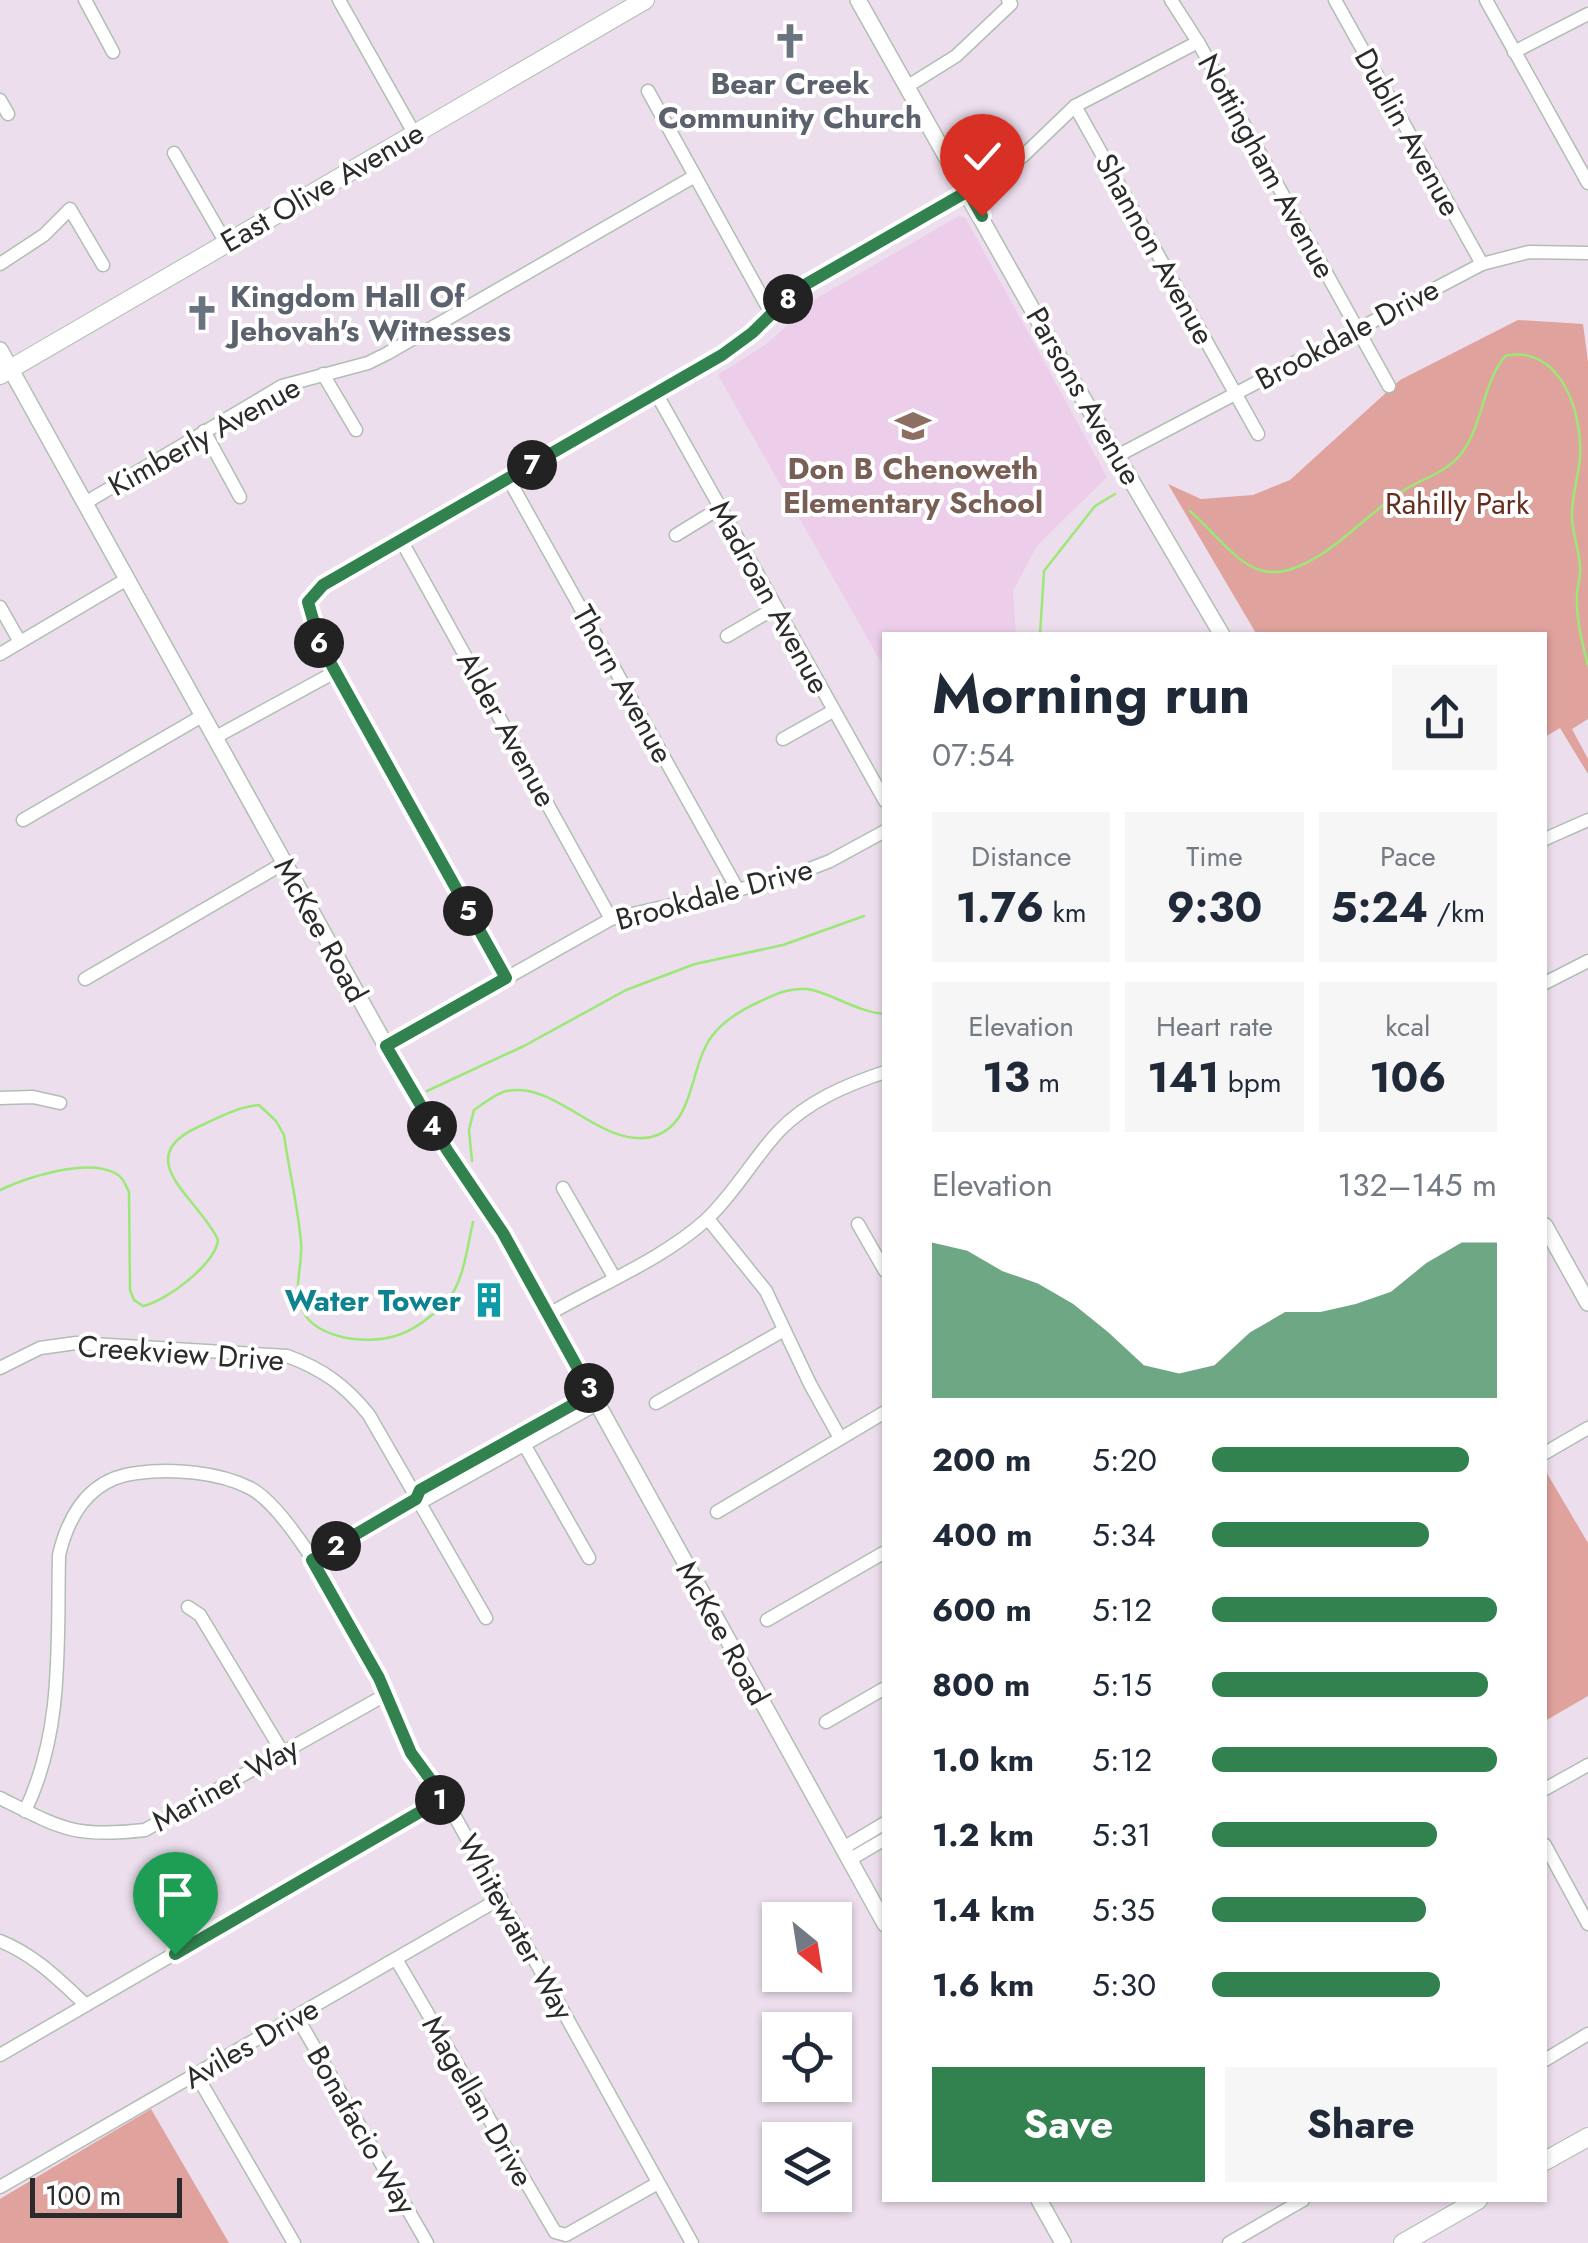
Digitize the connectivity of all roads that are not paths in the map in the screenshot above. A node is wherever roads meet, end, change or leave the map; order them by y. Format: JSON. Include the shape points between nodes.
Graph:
{"nodes":[{"id":1,"x":84,"y":0,"type":"edge"},
{"id":2,"x":339,"y":0,"type":"edge"},
{"id":3,"x":645,"y":0,"type":"edge"},
{"id":4,"x":858,"y":0,"type":"edge"},
{"id":5,"x":1008,"y":0,"type":"edge"},
{"id":6,"x":1171,"y":0,"type":"edge"},
{"id":7,"x":1335,"y":0,"type":"edge"},
{"id":8,"x":1486,"y":0,"type":"edge"},
{"id":9,"x":1588,"y":14,"type":"edge"},
{"id":10,"x":1198,"y":42,"type":"junction"},
{"id":11,"x":113,"y":52,"type":"dead end"},
{"id":12,"x":1514,"y":52,"type":"junction"},
{"id":13,"x":908,"y":86,"type":"junction"},
{"id":14,"x":648,"y":90,"type":"dead end"},
{"id":15,"x":0,"y":100,"type":"edge"},
{"id":16,"x":1075,"y":106,"type":"junction"},
{"id":17,"x":8,"y":114,"type":"dead end"},
{"id":18,"x":414,"y":133,"type":"junction"},
{"id":19,"x":174,"y":153,"type":"dead end"},
{"id":20,"x":695,"y":176,"type":"junction"},
{"id":21,"x":1588,"y":183,"type":"edge"},
{"id":22,"x":968,"y":191,"type":"junction"},
{"id":23,"x":226,"y":243,"type":"junction"},
{"id":24,"x":1588,"y":253,"type":"edge"},
{"id":25,"x":0,"y":264,"type":"edge"},
{"id":26,"x":1482,"y":264,"type":"junction"},
{"id":27,"x":102,"y":265,"type":"dead end"},
{"id":28,"x":772,"y":315,"type":"junction"},
{"id":29,"x":1358,"y":328,"type":"junction"},
{"id":30,"x":0,"y":350,"type":"edge"},
{"id":31,"x":6,"y":372,"type":"edge"},
{"id":32,"x":323,"y":374,"type":"junction"},
{"id":33,"x":1389,"y":386,"type":"dead end"},
{"id":34,"x":1235,"y":392,"type":"junction"},
{"id":35,"x":656,"y":393,"type":"junction"},
{"id":36,"x":356,"y":430,"type":"dead end"},
{"id":37,"x":204,"y":431,"type":"junction"},
{"id":38,"x":1258,"y":434,"type":"dead end"},
{"id":39,"x":1117,"y":456,"type":"junction"},
{"id":40,"x":508,"y":478,"type":"junction"},
{"id":41,"x":240,"y":496,"type":"dead end"},
{"id":42,"x":84,"y":503,"type":"junction"},
{"id":43,"x":720,"y":508,"type":"junction"},
{"id":44,"x":676,"y":534,"type":"dead end"},
{"id":45,"x":401,"y":540,"type":"junction"},
{"id":46,"x":127,"y":579,"type":"junction"},
{"id":47,"x":0,"y":607,"type":"edge"},
{"id":48,"x":776,"y":608,"type":"junction"},
{"id":49,"x":1220,"y":632,"type":"edge"},
{"id":50,"x":727,"y":636,"type":"dead end"},
{"id":51,"x":20,"y":642,"type":"junction"},
{"id":52,"x":0,"y":654,"type":"edge"},
{"id":53,"x":335,"y":672,"type":"junction"},
{"id":54,"x":832,"y":711,"type":"junction"},
{"id":55,"x":202,"y":716,"type":"junction"},
{"id":56,"x":214,"y":738,"type":"junction"},
{"id":57,"x":782,"y":739,"type":"dead end"},
{"id":58,"x":882,"y":796,"type":"edge"},
{"id":59,"x":23,"y":820,"type":"dead end"},
{"id":60,"x":1588,"y":820,"type":"edge"},
{"id":61,"x":882,"y":833,"type":"edge"},
{"id":62,"x":1547,"y":839,"type":"edge"},
{"id":63,"x":284,"y":863,"type":"junction"},
{"id":64,"x":738,"y":890,"type":"junction"},
{"id":65,"x":612,"y":919,"type":"junction"},
{"id":66,"x":1588,"y":961,"type":"edge"},
{"id":67,"x":506,"y":978,"type":"junction"},
{"id":68,"x":85,"y":979,"type":"dead end"},
{"id":69,"x":1547,"y":982,"type":"edge"},
{"id":70,"x":386,"y":1046,"type":"junction"},
{"id":71,"x":882,"y":1073,"type":"edge"},
{"id":72,"x":0,"y":1098,"type":"edge"},
{"id":73,"x":60,"y":1103,"type":"dead end"},
{"id":74,"x":563,"y":1188,"type":"dead end"},
{"id":75,"x":708,"y":1218,"type":"junction"},
{"id":76,"x":858,"y":1224,"type":"dead end"},
{"id":77,"x":1547,"y":1230,"type":"edge"},
{"id":78,"x":882,"y":1267,"type":"edge"},
{"id":79,"x":614,"y":1277,"type":"junction"},
{"id":80,"x":1588,"y":1303,"type":"edge"},
{"id":81,"x":548,"y":1314,"type":"junction"},
{"id":82,"x":784,"y":1330,"type":"junction"},
{"id":83,"x":0,"y":1368,"type":"edge"},
{"id":84,"x":595,"y":1399,"type":"junction"},
{"id":85,"x":656,"y":1403,"type":"dead end"},
{"id":86,"x":882,"y":1414,"type":"edge"},
{"id":87,"x":1588,"y":1428,"type":"edge"},
{"id":88,"x":840,"y":1438,"type":"junction"},
{"id":89,"x":521,"y":1440,"type":"junction"},
{"id":90,"x":1547,"y":1452,"type":"edge"},
{"id":91,"x":416,"y":1499,"type":"junction"},
{"id":92,"x":717,"y":1512,"type":"dead end"},
{"id":93,"x":882,"y":1554,"type":"edge"},
{"id":94,"x":589,"y":1558,"type":"dead end"},
{"id":95,"x":312,"y":1560,"type":"junction"},
{"id":96,"x":188,"y":1607,"type":"dead end"},
{"id":97,"x":486,"y":1618,"type":"dead end"},
{"id":98,"x":768,"y":1620,"type":"dead end"},
{"id":99,"x":882,"y":1690,"type":"edge"},
{"id":100,"x":387,"y":1694,"type":"junction"},
{"id":101,"x":826,"y":1722,"type":"dead end"},
{"id":102,"x":282,"y":1753,"type":"junction"},
{"id":103,"x":1588,"y":1764,"type":"edge"},
{"id":104,"x":1547,"y":1788,"type":"edge"},
{"id":105,"x":0,"y":1798,"type":"edge"},
{"id":106,"x":444,"y":1798,"type":"junction"},
{"id":107,"x":25,"y":1811,"type":"junction"},
{"id":108,"x":882,"y":1825,"type":"edge"},
{"id":109,"x":882,"y":1840,"type":"edge"},
{"id":110,"x":1547,"y":1848,"type":"edge"},
{"id":111,"x":846,"y":1854,"type":"junction"},
{"id":112,"x":501,"y":1898,"type":"junction"},
{"id":113,"x":1582,"y":1901,"type":"edge"},
{"id":114,"x":882,"y":1919,"type":"edge"},
{"id":115,"x":1588,"y":1924,"type":"edge"},
{"id":116,"x":0,"y":1941,"type":"edge"},
{"id":117,"x":396,"y":1959,"type":"junction"},
{"id":118,"x":86,"y":2005,"type":"junction"},
{"id":119,"x":296,"y":2017,"type":"junction"},
{"id":120,"x":1588,"y":2034,"type":"edge"},
{"id":121,"x":0,"y":2055,"type":"edge"},
{"id":122,"x":1547,"y":2059,"type":"edge"},
{"id":123,"x":196,"y":2074,"type":"junction"},
{"id":124,"x":1588,"y":2136,"type":"edge"},
{"id":125,"x":1547,"y":2156,"type":"edge"},
{"id":126,"x":658,"y":2183,"type":"junction"},
{"id":127,"x":0,"y":2187,"type":"edge"},
{"id":128,"x":1040,"y":2202,"type":"edge"},
{"id":129,"x":1300,"y":2202,"type":"edge"},
{"id":130,"x":1475,"y":2202,"type":"edge"},
{"id":131,"x":294,"y":2243,"type":"edge"},
{"id":132,"x":427,"y":2243,"type":"edge"},
{"id":133,"x":692,"y":2243,"type":"edge"},
{"id":134,"x":1063,"y":2243,"type":"edge"},
{"id":135,"x":1230,"y":2243,"type":"edge"},
{"id":136,"x":1403,"y":2243,"type":"edge"}],
"edges":[{"from":1,"to":11,"type":"street"},
{"from":2,"to":18,"type":"street"},
{"from":3,"to":18,"type":"main road","name":"East Olive Avenue"},
{"from":4,"to":13,"type":"street","name":"Parsons Avenue"},
{"from":5,"to":13,"type":"street","via":[[956,56]]},
{"from":6,"to":10,"type":"street","name":"Nottingham Avenue"},
{"from":7,"to":26,"type":"street","name":"Dublin Avenue"},
{"from":8,"to":12,"type":"street"},
{"from":9,"to":12,"type":"street"},
{"from":10,"to":16,"type":"street"},
{"from":10,"to":29,"type":"street","name":"Nottingham Avenue"},
{"from":12,"to":21,"type":"street"},
{"from":13,"to":22,"type":"street","name":"Parsons Avenue"},
{"from":14,"to":20,"type":"street"},
{"from":15,"to":17,"type":"street"},
{"from":16,"to":22,"type":"street","via":[[1023,156]]},
{"from":16,"to":34,"type":"street","name":"Shannon Avenue"},
{"from":18,"to":23,"type":"main road","name":"East Olive Avenue"},
{"from":19,"to":23,"type":"street"},
{"from":20,"to":28,"type":"street"},
{"from":20,"to":32,"type":"street","name":"Kimberly Avenue","via":[[388,353]]},
{"from":22,"to":28,"type":"street","via":[[796,290]]},
{"from":22,"to":39,"type":"street","name":"Parsons Avenue"},
{"from":23,"to":31,"type":"main road","name":"East Olive Avenue"},
{"from":24,"to":26,"type":"street","name":"Brookdale Drive","via":[[1529,252]]},
{"from":25,"to":27,"type":"street","via":[[70,210]]},
{"from":26,"to":29,"type":"street","name":"Brookdale Drive"},
{"from":28,"to":35,"type":"street","via":[[722,355]]},
{"from":29,"to":33,"type":"street","name":"Nottingham Avenue"},
{"from":29,"to":34,"type":"street","name":"Brookdale Drive"},
{"from":30,"to":31,"type":"street","name":"McKee Road"},
{"from":31,"to":42,"type":"street","name":"McKee Road"},
{"from":32,"to":36,"type":"street"},
{"from":32,"to":37,"type":"street","name":"Kimberly Avenue","via":[[282,386]]},
{"from":34,"to":38,"type":"street","name":"Shannon Avenue"},
{"from":34,"to":39,"type":"street","name":"Brookdale Drive"},
{"from":35,"to":40,"type":"street"},
{"from":35,"to":43,"type":"street","name":"Madroan Avenue"},
{"from":37,"to":41,"type":"street"},
{"from":37,"to":42,"type":"street","name":"Kimberly Avenue"},
{"from":39,"to":49,"type":"street","name":"Parsons Avenue"},
{"from":40,"to":45,"type":"street"},
{"from":40,"to":64,"type":"street","name":"Thorn Avenue"},
{"from":42,"to":46,"type":"street","name":"McKee Road"},
{"from":43,"to":44,"type":"street"},
{"from":43,"to":48,"type":"street","name":"Madroan Avenue"},
{"from":45,"to":53,"type":"street","via":[[323,585],[308,602],[312,628]]},
{"from":45,"to":65,"type":"street","name":"Alder Avenue"},
{"from":46,"to":51,"type":"street"},
{"from":46,"to":55,"type":"street","name":"McKee Road"},
{"from":47,"to":51,"type":"street"},
{"from":48,"to":50,"type":"street"},
{"from":48,"to":54,"type":"street","name":"Madroan Avenue"},
{"from":51,"to":52,"type":"street"},
{"from":53,"to":56,"type":"street"},
{"from":53,"to":67,"type":"street"},
{"from":54,"to":57,"type":"street"},
{"from":54,"to":58,"type":"street","name":"Madroan Avenue"},
{"from":55,"to":56,"type":"street","name":"McKee Road"},
{"from":55,"to":59,"type":"street"},
{"from":56,"to":63,"type":"street","name":"McKee Road"},
{"from":60,"to":62,"type":"street"},
{"from":61,"to":64,"type":"street","name":"Brookdale Drive","via":[[807,871]]},
{"from":63,"to":68,"type":"street"},
{"from":63,"to":70,"type":"street","name":"McKee Road"},
{"from":64,"to":65,"type":"street","name":"Brookdale Drive"},
{"from":65,"to":67,"type":"street","name":"Brookdale Drive"},
{"from":66,"to":69,"type":"street"},
{"from":67,"to":70,"type":"street","name":"Brookdale Drive"},
{"from":70,"to":81,"type":"street","name":"McKee Road"},
{"from":71,"to":75,"type":"street","via":[[845,1085],[780,1130]]},
{"from":72,"to":73,"type":"street"},
{"from":74,"to":79,"type":"street"},
{"from":75,"to":79,"type":"street"},
{"from":75,"to":82,"type":"street","via":[[766,1290]]},
{"from":76,"to":78,"type":"street"},
{"from":77,"to":80,"type":"street"},
{"from":79,"to":81,"type":"street"},
{"from":81,"to":84,"type":"street","name":"McKee Road"},
{"from":82,"to":85,"type":"street"},
{"from":82,"to":88,"type":"street"},
{"from":83,"to":91,"type":"street","name":"Creekview Drive","via":[[40,1348],[76,1343],[288,1356],[350,1390]]},
{"from":84,"to":89,"type":"street"},
{"from":84,"to":111,"type":"street","name":"McKee Road"},
{"from":86,"to":88,"type":"street"},
{"from":87,"to":90,"type":"street"},
{"from":88,"to":92,"type":"street"},
{"from":89,"to":91,"type":"street","via":[[425,1500]]},
{"from":89,"to":94,"type":"street"},
{"from":91,"to":95,"type":"street"},
{"from":91,"to":97,"type":"street","name":"Creekview Drive"},
{"from":93,"to":98,"type":"street"},
{"from":95,"to":100,"type":"street","name":"Whitewater Way"},
{"from":95,"to":107,"type":"street","name":"Whitewater Way","via":[[270,1503],[252,1488],[219,1477],[154,1470],[91,1492],[78,1505],[60,1555],[53,1728]]},
{"from":96,"to":102,"type":"street","via":[[200,1614]]},
{"from":99,"to":101,"type":"street"},
{"from":100,"to":102,"type":"street","name":"Mariner Way"},
{"from":100,"to":106,"type":"street","name":"Whitewater Way","via":[[411,1753]]},
{"from":102,"to":107,"type":"street","name":"Mariner Way","via":[[145,1830],[100,1835],[60,1829]]},
{"from":103,"to":104,"type":"street"},
{"from":105,"to":107,"type":"street","name":"Mariner Way"},
{"from":106,"to":112,"type":"street","name":"Whitewater Way"},
{"from":106,"to":118,"type":"street"},
{"from":108,"to":111,"type":"street"},
{"from":109,"to":111,"type":"street"},
{"from":110,"to":113,"type":"street"},
{"from":111,"to":114,"type":"street","name":"McKee Road"},
{"from":112,"to":117,"type":"street","name":"Aviles Drive"},
{"from":112,"to":126,"type":"street","name":"Whitewater Way"},
{"from":113,"to":115,"type":"street"},
{"from":116,"to":118,"type":"street","via":[[42,1964]]},
{"from":117,"to":119,"type":"street","name":"Aviles Drive"},
{"from":117,"to":126,"type":"street","name":"Magellan Drive","via":[[554,2232],[566,2235]]},
{"from":118,"to":121,"type":"street"},
{"from":119,"to":123,"type":"street","name":"Aviles Drive"},
{"from":119,"to":132,"type":"street","name":"Bonafacio Way"},
{"from":120,"to":122,"type":"street"},
{"from":123,"to":127,"type":"street","name":"Aviles Drive"},
{"from":123,"to":131,"type":"street"},
{"from":124,"to":125,"type":"main road"},
{"from":126,"to":133,"type":"street","name":"Whitewater Way"},
{"from":128,"to":134,"type":"street"},
{"from":129,"to":135,"type":"street"},
{"from":130,"to":136,"type":"main road"}]}
